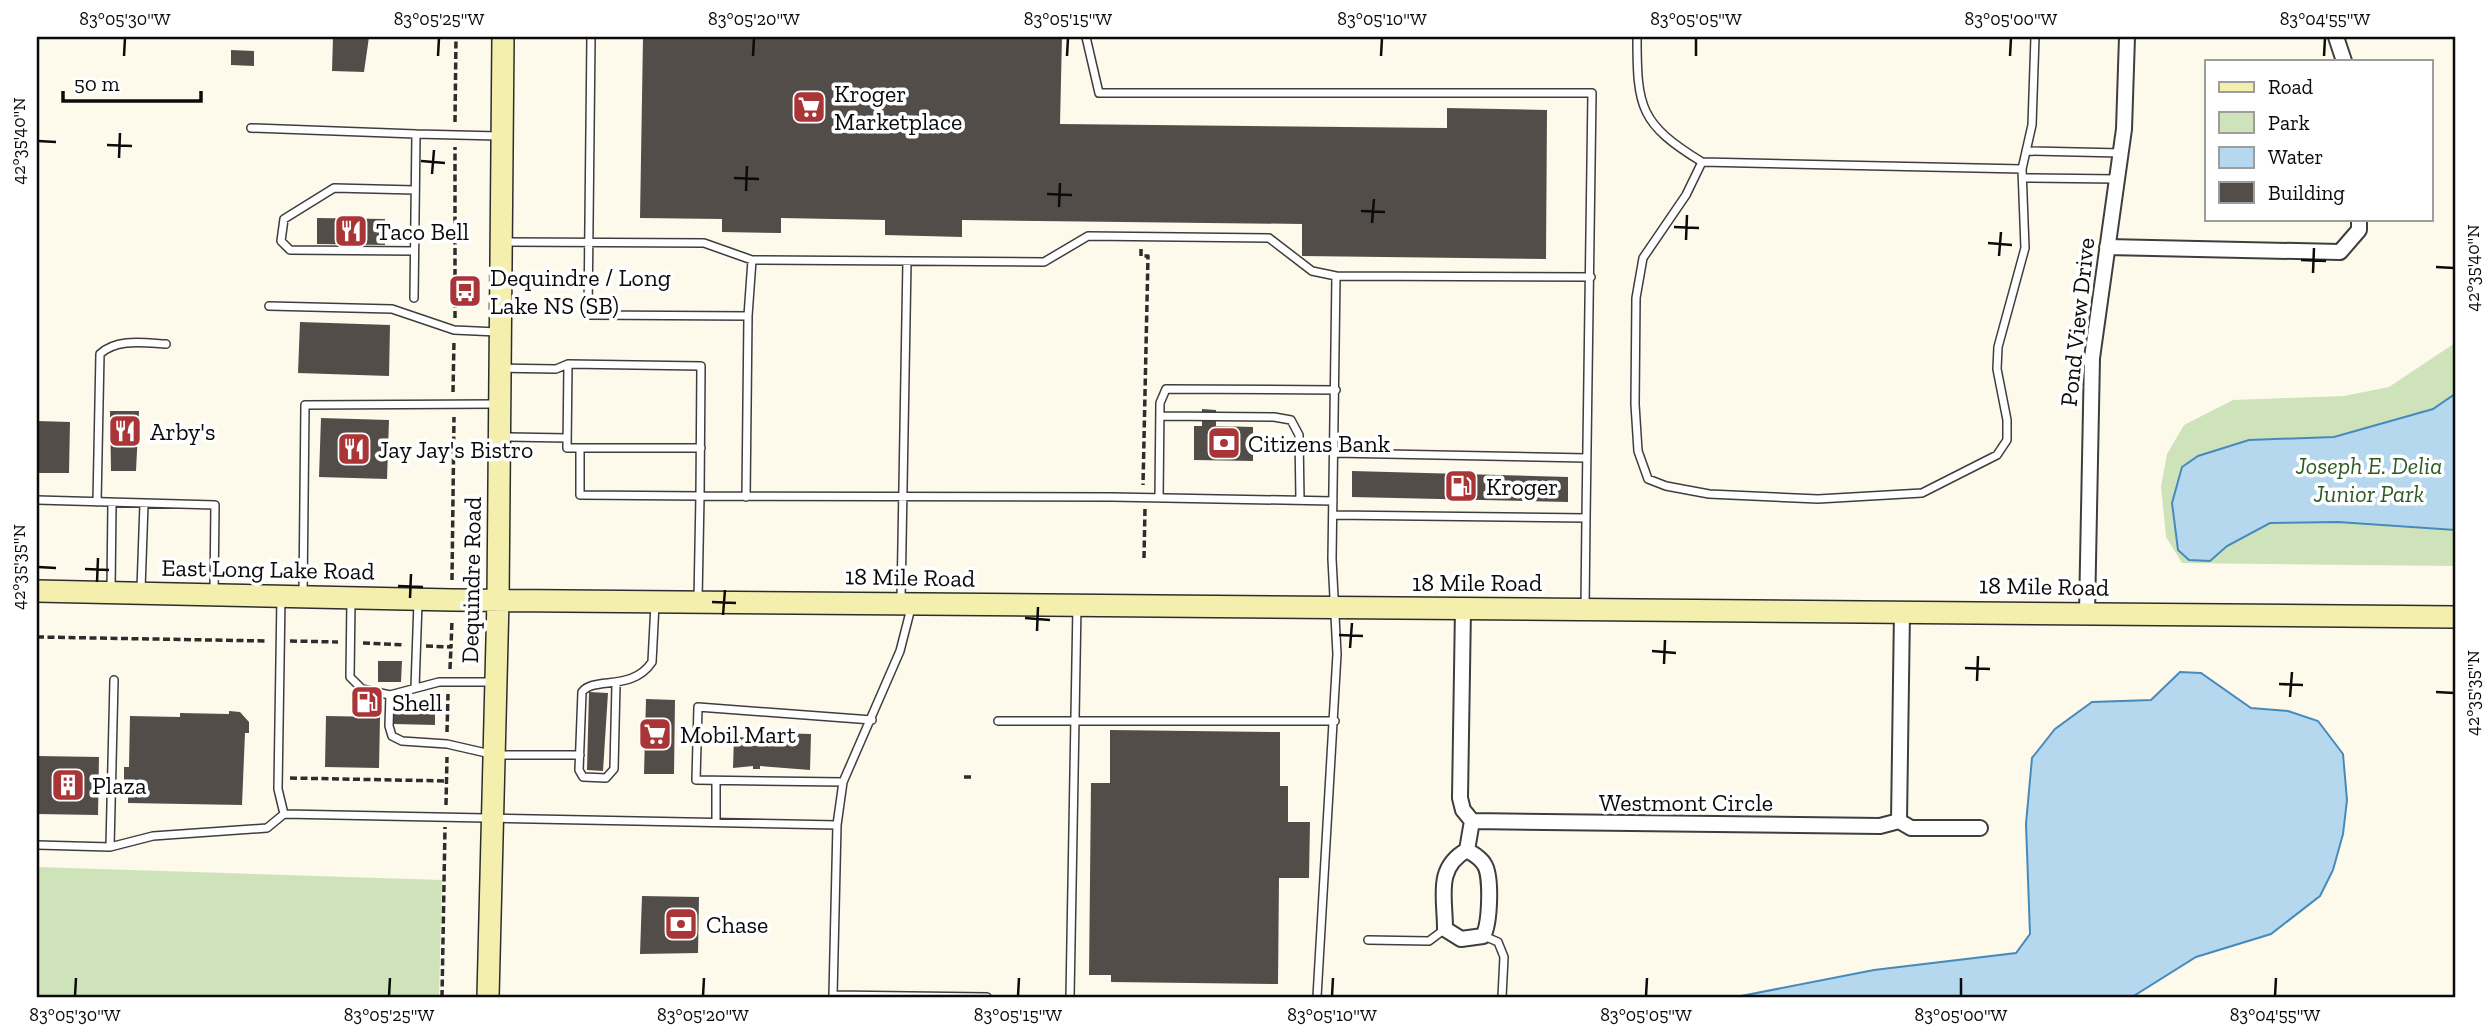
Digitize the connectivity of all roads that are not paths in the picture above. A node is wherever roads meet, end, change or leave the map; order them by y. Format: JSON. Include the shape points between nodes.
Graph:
{"nodes":[{"id":1,"x":503,"y":37,"type":"edge"},
{"id":2,"x":591,"y":37,"type":"edge"},
{"id":3,"x":1086,"y":37,"type":"edge"},
{"id":4,"x":1637,"y":37,"type":"edge"},
{"id":5,"x":2035,"y":37,"type":"edge"},
{"id":6,"x":2127,"y":37,"type":"edge"},
{"id":7,"x":2336,"y":37,"type":"edge"},
{"id":8,"x":2344,"y":60,"type":"edge"},
{"id":9,"x":251,"y":128,"type":"dead end"},
{"id":10,"x":416,"y":134,"type":"junction"},
{"id":11,"x":503,"y":136,"type":"junction"},
{"id":12,"x":2027,"y":151,"type":"junction"},
{"id":13,"x":2121,"y":153,"type":"junction"},
{"id":14,"x":1702,"y":163,"type":"junction"},
{"id":15,"x":2022,"y":169,"type":"junction"},
{"id":16,"x":2023,"y":178,"type":"junction"},
{"id":17,"x":2118,"y":179,"type":"junction"},
{"id":18,"x":415,"y":190,"type":"junction"},
{"id":19,"x":2359,"y":220,"type":"edge"},
{"id":20,"x":502,"y":242,"type":"junction"},
{"id":21,"x":590,"y":244,"type":"junction"},
{"id":22,"x":2107,"y":247,"type":"junction"},
{"id":23,"x":414,"y":251,"type":"junction"},
{"id":24,"x":751,"y":260,"type":"junction"},
{"id":25,"x":907,"y":261,"type":"junction"},
{"id":26,"x":1336,"y":276,"type":"junction"},
{"id":27,"x":1591,"y":277,"type":"junction"},
{"id":28,"x":414,"y":298,"type":"dead end"},
{"id":29,"x":269,"y":306,"type":"dead end"},
{"id":30,"x":748,"y":316,"type":"junction"},
{"id":31,"x":501,"y":332,"type":"junction"},
{"id":32,"x":166,"y":344,"type":"dead end"},
{"id":33,"x":568,"y":364,"type":"junction"},
{"id":34,"x":500,"y":368,"type":"junction"},
{"id":35,"x":1336,"y":390,"type":"junction"},
{"id":36,"x":500,"y":404,"type":"junction"},
{"id":37,"x":1160,"y":416,"type":"junction"},
{"id":38,"x":500,"y":437,"type":"junction"},
{"id":39,"x":567,"y":438,"type":"junction"},
{"id":40,"x":580,"y":448,"type":"junction"},
{"id":41,"x":701,"y":448,"type":"junction"},
{"id":42,"x":1335,"y":453,"type":"junction"},
{"id":43,"x":1586,"y":458,"type":"junction"},
{"id":44,"x":700,"y":496,"type":"junction"},
{"id":45,"x":746,"y":497,"type":"junction"},
{"id":46,"x":901,"y":497,"type":"junction"},
{"id":47,"x":1159,"y":498,"type":"junction"},
{"id":48,"x":37,"y":500,"type":"edge"},
{"id":49,"x":1300,"y":500,"type":"junction"},
{"id":50,"x":1333,"y":501,"type":"junction"},
{"id":51,"x":97,"y":502,"type":"junction"},
{"id":52,"x":112,"y":503,"type":"junction"},
{"id":53,"x":144,"y":504,"type":"junction"},
{"id":54,"x":1333,"y":515,"type":"junction"},
{"id":55,"x":1586,"y":518,"type":"junction"},
{"id":56,"x":37,"y":591,"type":"edge"},
{"id":57,"x":111,"y":592,"type":"junction"},
{"id":58,"x":141,"y":593,"type":"junction"},
{"id":59,"x":214,"y":594,"type":"junction"},
{"id":60,"x":281,"y":596,"type":"junction"},
{"id":61,"x":303,"y":597,"type":"junction"},
{"id":62,"x":351,"y":597,"type":"junction"},
{"id":63,"x":418,"y":599,"type":"junction"},
{"id":64,"x":498,"y":600,"type":"junction"},
{"id":65,"x":655,"y":601,"type":"junction"},
{"id":66,"x":698,"y":601,"type":"junction"},
{"id":67,"x":906,"y":604,"type":"junction"},
{"id":68,"x":1077,"y":605,"type":"junction"},
{"id":69,"x":1333,"y":607,"type":"junction"},
{"id":70,"x":1463,"y":608,"type":"junction"},
{"id":71,"x":1585,"y":608,"type":"junction"},
{"id":72,"x":1902,"y":611,"type":"junction"},
{"id":73,"x":2087,"y":613,"type":"junction"},
{"id":74,"x":2455,"y":617,"type":"edge"},
{"id":75,"x":114,"y":680,"type":"dead end"},
{"id":76,"x":496,"y":682,"type":"junction"},
{"id":77,"x":616,"y":684,"type":"junction"},
{"id":78,"x":415,"y":688,"type":"junction"},
{"id":79,"x":390,"y":695,"type":"junction"},
{"id":80,"x":872,"y":720,"type":"junction"},
{"id":81,"x":998,"y":721,"type":"dead end"},
{"id":82,"x":1076,"y":721,"type":"junction"},
{"id":83,"x":1335,"y":721,"type":"junction"},
{"id":84,"x":495,"y":755,"type":"junction"},
{"id":85,"x":580,"y":755,"type":"junction"},
{"id":86,"x":716,"y":781,"type":"junction"},
{"id":87,"x":843,"y":782,"type":"junction"},
{"id":88,"x":284,"y":814,"type":"junction"},
{"id":89,"x":492,"y":820,"type":"junction"},
{"id":90,"x":1472,"y":821,"type":"junction"},
{"id":91,"x":1899,"y":821,"type":"junction"},
{"id":92,"x":716,"y":822,"type":"junction"},
{"id":93,"x":837,"y":825,"type":"junction"},
{"id":94,"x":1980,"y":828,"type":"dead end"},
{"id":95,"x":37,"y":845,"type":"edge"},
{"id":96,"x":110,"y":847,"type":"junction"},
{"id":97,"x":1467,"y":850,"type":"junction"},
{"id":98,"x":1445,"y":929,"type":"junction"},
{"id":99,"x":1483,"y":936,"type":"junction"},
{"id":100,"x":1368,"y":940,"type":"dead end"},
{"id":101,"x":488,"y":997,"type":"edge"},
{"id":102,"x":987,"y":997,"type":"edge"},
{"id":103,"x":1070,"y":997,"type":"edge"},
{"id":104,"x":1317,"y":997,"type":"edge"},
{"id":105,"x":1502,"y":997,"type":"edge"}],
"edges":[{"from":1,"to":11,"type":"main road","name":"Dequindre Road"},
{"from":2,"to":21,"type":"lane"},
{"from":3,"to":27,"type":"lane","via":[[1099,93],[1592,93]]},
{"from":4,"to":14,"type":"lane","via":[[1640,104],[1675,146]]},
{"from":5,"to":12,"type":"lane"},
{"from":6,"to":13,"type":"street","name":"Pond View Drive"},
{"from":7,"to":8,"type":"street"},
{"from":9,"to":10,"type":"lane"},
{"from":10,"to":11,"type":"lane"},
{"from":10,"to":18,"type":"lane"},
{"from":11,"to":20,"type":"main road","name":"Dequindre Road"},
{"from":12,"to":13,"type":"lane"},
{"from":12,"to":15,"type":"lane"},
{"from":13,"to":17,"type":"street","name":"Pond View Drive"},
{"from":14,"to":15,"type":"lane"},
{"from":14,"to":16,"type":"lane","via":[[1643,258],[1636,298],[1637,451],[1648,479],[1709,494],[1818,499],[1922,492],[1997,455],[2007,440],[1998,347],[2025,248]]},
{"from":15,"to":16,"type":"lane"},
{"from":16,"to":17,"type":"lane"},
{"from":17,"to":22,"type":"street","name":"Pond View Drive"},
{"from":18,"to":23,"type":"lane"},
{"from":18,"to":23,"type":"lane","via":[[334,188],[284,219],[281,242],[290,250]]},
{"from":19,"to":22,"type":"street","via":[[2359,230],[2340,252]]},
{"from":20,"to":21,"type":"lane"},
{"from":20,"to":31,"type":"main road","name":"Dequindre Road"},
{"from":21,"to":24,"type":"lane","via":[[704,243]]},
{"from":21,"to":30,"type":"lane","via":[[588,314]]},
{"from":22,"to":73,"type":"street","name":"Pond View Drive","via":[[2092,358]]},
{"from":23,"to":28,"type":"lane"},
{"from":24,"to":25,"type":"lane"},
{"from":24,"to":30,"type":"lane"},
{"from":25,"to":26,"type":"lane","via":[[1044,261],[1088,236],[1269,238],[1312,271]]},
{"from":25,"to":46,"type":"lane"},
{"from":26,"to":27,"type":"lane"},
{"from":26,"to":35,"type":"lane"},
{"from":27,"to":43,"type":"lane"},
{"from":29,"to":31,"type":"lane","via":[[392,309],[454,330]]},
{"from":30,"to":45,"type":"lane"},
{"from":31,"to":34,"type":"main road","name":"Dequindre Road"},
{"from":32,"to":51,"type":"lane","via":[[108,346],[100,354]]},
{"from":33,"to":34,"type":"lane","via":[[556,369]]},
{"from":33,"to":39,"type":"lane"},
{"from":33,"to":41,"type":"lane","via":[[701,366]]},
{"from":34,"to":36,"type":"main road","name":"Dequindre Road"},
{"from":35,"to":37,"type":"lane","via":[[1166,388]]},
{"from":35,"to":42,"type":"lane"},
{"from":36,"to":38,"type":"main road","name":"Dequindre Road"},
{"from":36,"to":61,"type":"lane","via":[[305,405]]},
{"from":37,"to":47,"type":"lane"},
{"from":37,"to":49,"type":"lane","via":[[1291,420],[1299,435]]},
{"from":38,"to":39,"type":"lane"},
{"from":38,"to":64,"type":"main road","name":"Dequindre Road"},
{"from":39,"to":40,"type":"lane","via":[[566,448]]},
{"from":40,"to":41,"type":"lane"},
{"from":40,"to":44,"type":"lane","via":[[580,495]]},
{"from":41,"to":44,"type":"lane"},
{"from":42,"to":43,"type":"lane"},
{"from":42,"to":50,"type":"lane"},
{"from":43,"to":55,"type":"lane"},
{"from":44,"to":45,"type":"lane"},
{"from":44,"to":66,"type":"lane"},
{"from":45,"to":46,"type":"lane"},
{"from":46,"to":47,"type":"lane"},
{"from":46,"to":67,"type":"lane"},
{"from":47,"to":49,"type":"lane"},
{"from":48,"to":51,"type":"lane"},
{"from":49,"to":50,"type":"lane"},
{"from":50,"to":54,"type":"lane"},
{"from":51,"to":52,"type":"lane"},
{"from":52,"to":53,"type":"lane"},
{"from":52,"to":57,"type":"lane"},
{"from":53,"to":58,"type":"lane"},
{"from":53,"to":59,"type":"lane","via":[[215,505]]},
{"from":54,"to":55,"type":"lane"},
{"from":54,"to":69,"type":"lane"},
{"from":55,"to":71,"type":"lane"},
{"from":56,"to":57,"type":"main road","name":"East Long Lake Road"},
{"from":57,"to":58,"type":"main road","name":"East Long Lake Road"},
{"from":58,"to":59,"type":"main road","name":"East Long Lake Road"},
{"from":59,"to":60,"type":"main road","name":"East Long Lake Road"},
{"from":60,"to":61,"type":"main road","name":"East Long Lake Road"},
{"from":60,"to":88,"type":"lane","via":[[278,789]]},
{"from":61,"to":62,"type":"main road","name":"East Long Lake Road"},
{"from":62,"to":63,"type":"main road","name":"East Long Lake Road"},
{"from":62,"to":79,"type":"lane","via":[[350,677],[362,690]]},
{"from":63,"to":64,"type":"main road","name":"East Long Lake Road"},
{"from":63,"to":78,"type":"lane"},
{"from":64,"to":65,"type":"main road","name":"18 Mile Road"},
{"from":64,"to":76,"type":"main road","name":"Dequindre Road"},
{"from":65,"to":66,"type":"main road","name":"18 Mile Road"},
{"from":65,"to":77,"type":"lane","via":[[652,662],[646,670]]},
{"from":66,"to":67,"type":"main road","name":"18 Mile Road"},
{"from":67,"to":68,"type":"main road","name":"18 Mile Road"},
{"from":67,"to":80,"type":"lane","via":[[900,651]]},
{"from":68,"to":69,"type":"main road","name":"18 Mile Road"},
{"from":68,"to":82,"type":"lane"},
{"from":69,"to":70,"type":"main road","name":"18 Mile Road"},
{"from":69,"to":83,"type":"lane"},
{"from":70,"to":71,"type":"main road","name":"18 Mile Road"},
{"from":70,"to":90,"type":"street","via":[[1460,798]]},
{"from":71,"to":72,"type":"main road","name":"18 Mile Road"},
{"from":72,"to":73,"type":"main road","name":"18 Mile Road"},
{"from":72,"to":91,"type":"street"},
{"from":73,"to":74,"type":"main road","name":"18 Mile Road"},
{"from":75,"to":96,"type":"lane"},
{"from":76,"to":78,"type":"lane","via":[[439,681]]},
{"from":76,"to":84,"type":"main road","name":"Dequindre Road"},
{"from":77,"to":85,"type":"lane","via":[[593,684],[582,692]]},
{"from":77,"to":85,"type":"lane","via":[[614,769],[606,779],[583,777]]},
{"from":78,"to":79,"type":"lane"},
{"from":79,"to":84,"type":"lane","via":[[392,736]]},
{"from":80,"to":86,"type":"lane","via":[[698,707],[696,780]]},
{"from":80,"to":87,"type":"lane"},
{"from":81,"to":82,"type":"lane"},
{"from":82,"to":83,"type":"lane"},
{"from":82,"to":103,"type":"lane"},
{"from":83,"to":104,"type":"lane"},
{"from":84,"to":85,"type":"lane"},
{"from":84,"to":89,"type":"main road","name":"Dequindre Road"},
{"from":86,"to":87,"type":"lane"},
{"from":86,"to":92,"type":"lane"},
{"from":87,"to":93,"type":"lane"},
{"from":88,"to":89,"type":"lane"},
{"from":88,"to":96,"type":"lane","via":[[267,828],[153,836]]},
{"from":89,"to":92,"type":"lane"},
{"from":89,"to":101,"type":"main road","name":"Dequindre Road"},
{"from":90,"to":91,"type":"street","name":"Westmont Circle","via":[[1880,826]]},
{"from":90,"to":97,"type":"street"},
{"from":91,"to":94,"type":"street","name":"Westmont Circle","via":[[1911,828]]},
{"from":92,"to":93,"type":"lane"},
{"from":93,"to":102,"type":"lane","via":[[833,995]]},
{"from":95,"to":96,"type":"lane"},
{"from":97,"to":98,"type":"street","via":[[1451,859],[1446,868]]},
{"from":97,"to":99,"type":"street","via":[[1488,872],[1488,927]]},
{"from":98,"to":99,"type":"street","via":[[1461,939]]},
{"from":98,"to":100,"type":"lane","via":[[1429,941]]},
{"from":99,"to":105,"type":"lane","via":[[1498,942],[1503,957]]}]}
